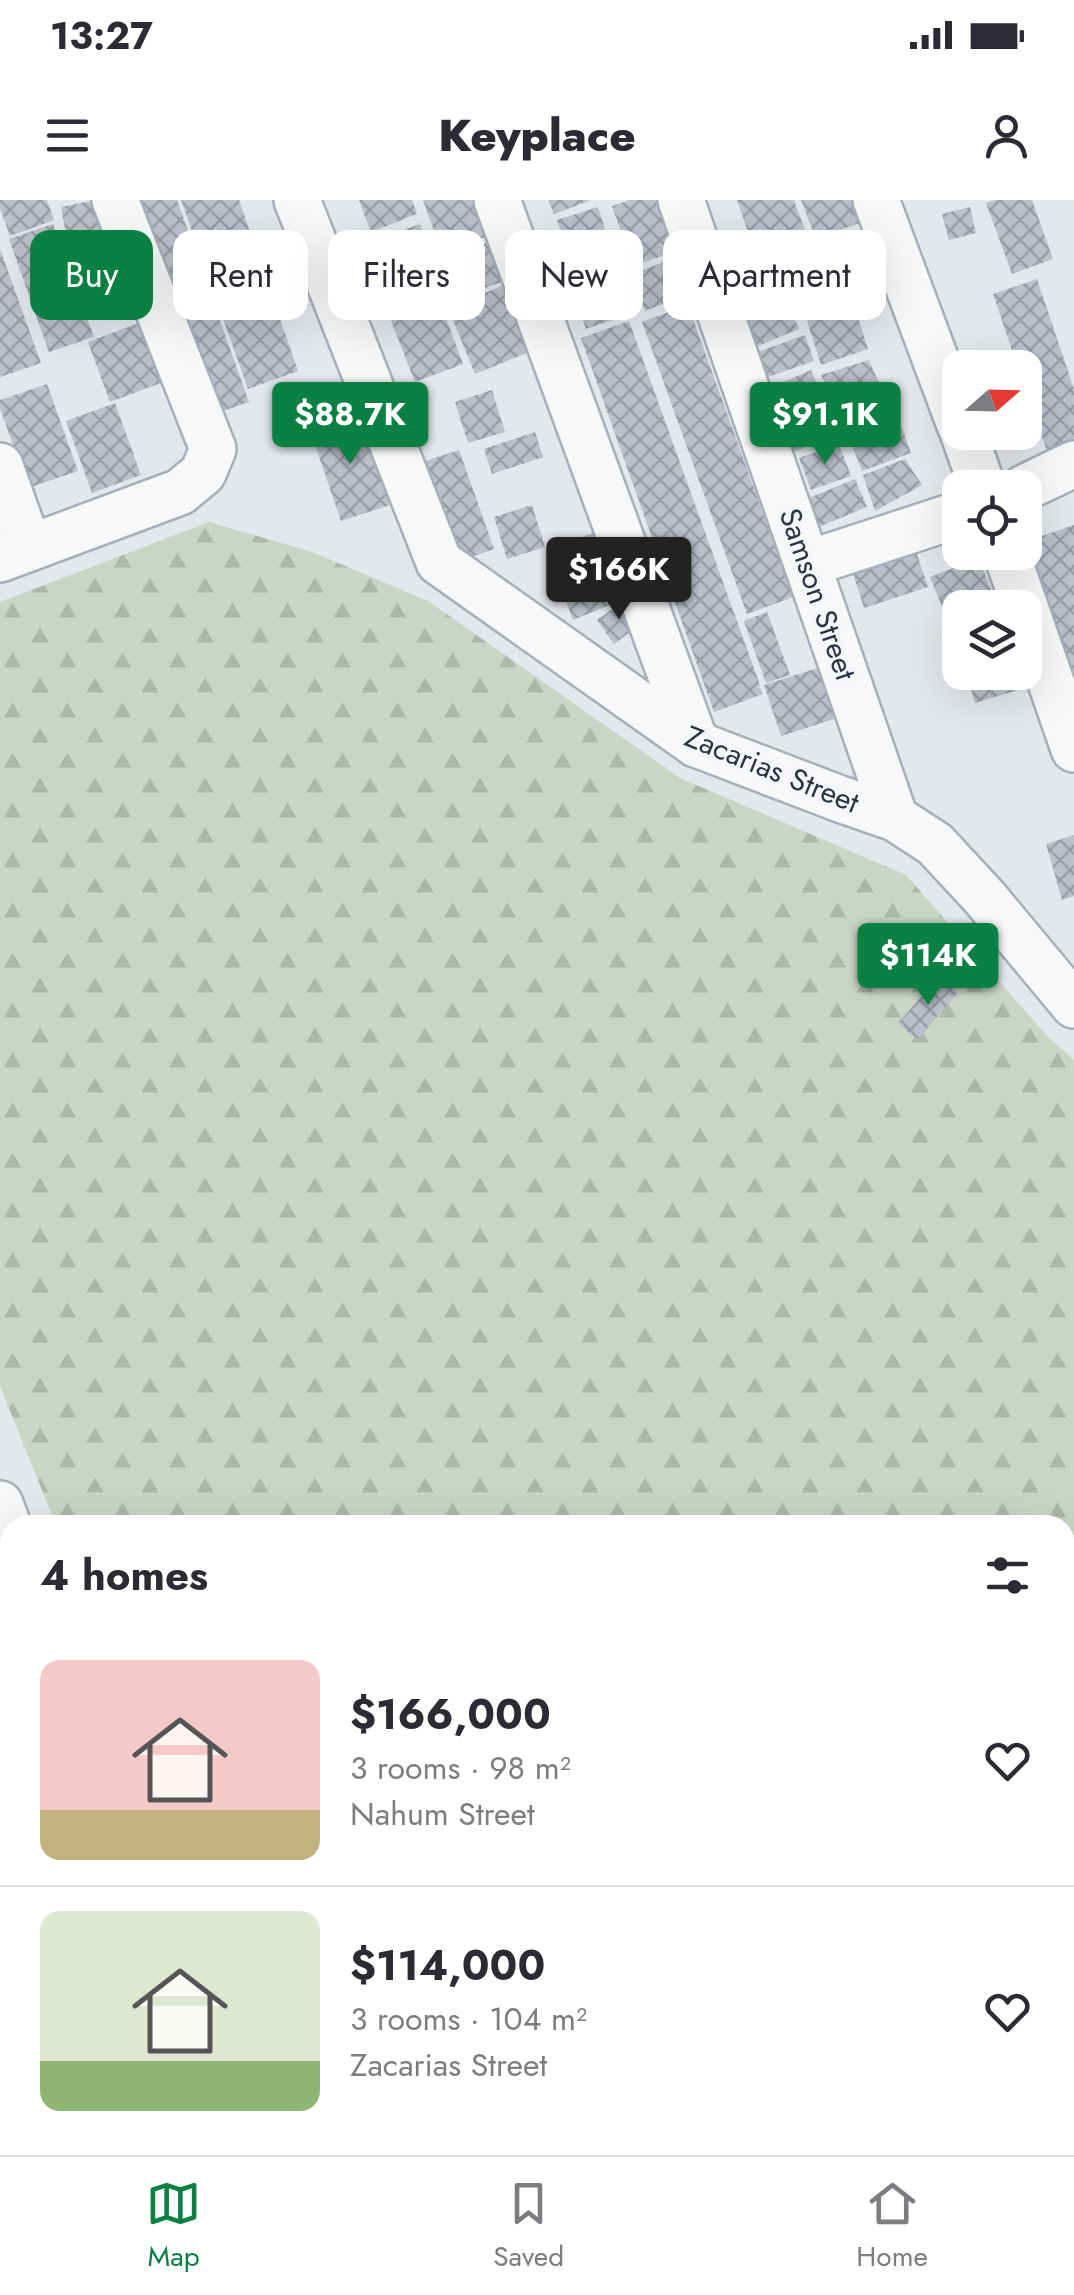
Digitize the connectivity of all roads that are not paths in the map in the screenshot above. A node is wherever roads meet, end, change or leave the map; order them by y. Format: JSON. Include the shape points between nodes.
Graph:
{"nodes":[{"id":1,"x":115,"y":200,"type":"edge"},
{"id":2,"x":298,"y":200,"type":"edge"},
{"id":3,"x":497,"y":200,"type":"edge"},
{"id":4,"x":681,"y":200,"type":"edge"},
{"id":5,"x":876,"y":200,"type":"edge"},
{"id":6,"x":942,"y":377,"type":"edge"},
{"id":7,"x":1074,"y":464,"type":"edge"},
{"id":8,"x":0,"y":466,"type":"edge"},
{"id":9,"x":1042,"y":479,"type":"edge"},
{"id":10,"x":942,"y":520,"type":"edge"},
{"id":11,"x":14,"y":554,"type":"edge"},
{"id":12,"x":808,"y":564,"type":"junction"},
{"id":13,"x":1012,"y":570,"type":"edge"},
{"id":14,"x":696,"y":744,"type":"junction"},
{"id":15,"x":1074,"y":749,"type":"edge"},
{"id":16,"x":895,"y":818,"type":"junction"},
{"id":17,"x":1074,"y":1006,"type":"edge"}],
"edges":[{"from":1,"to":11,"type":"street","via":[[213,449],[204,473],[180,492]]},
{"from":2,"to":14,"type":"street","name":"Zacarias Street","via":[[439,562]]},
{"from":3,"to":14,"type":"street"},
{"from":4,"to":12,"type":"street","name":"Samson Street"},
{"from":5,"to":6,"type":"street"},
{"from":7,"to":9,"type":"street"},
{"from":8,"to":11,"type":"street"},
{"from":10,"to":12,"type":"street"},
{"from":12,"to":16,"type":"street","name":"Samson Street"},
{"from":13,"to":15,"type":"street"},
{"from":14,"to":16,"type":"street","name":"Zacarias Street"},
{"from":16,"to":17,"type":"street","name":"Zacarias Street","via":[[935,844]]}]}
